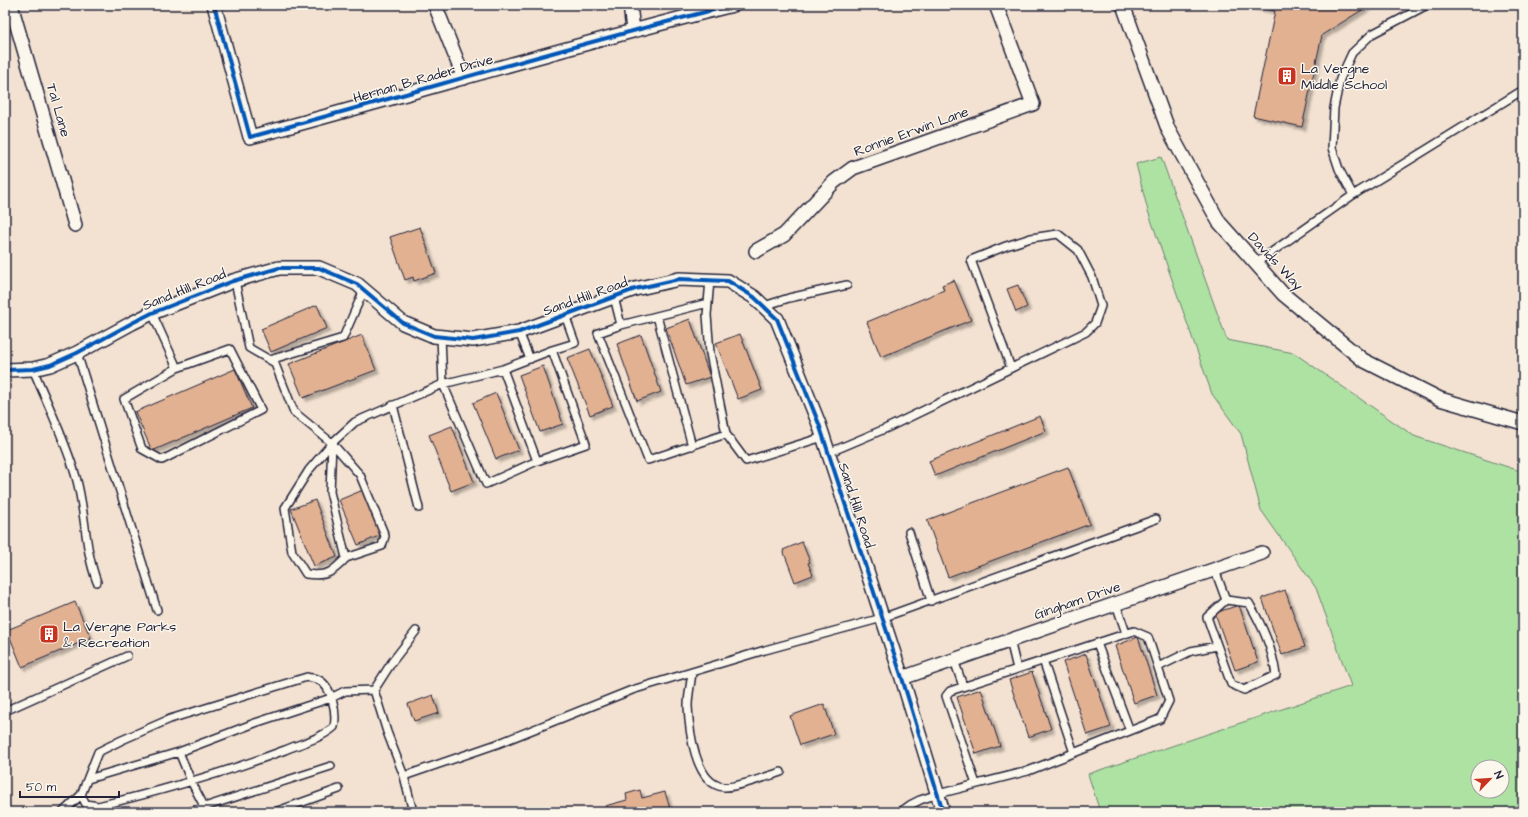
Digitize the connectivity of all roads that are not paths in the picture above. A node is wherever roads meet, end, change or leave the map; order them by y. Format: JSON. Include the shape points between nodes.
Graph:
{"nodes":[{"id":1,"x":11,"y":5,"type":"edge"},
{"id":2,"x":214,"y":5,"type":"edge"},
{"id":3,"x":435,"y":5,"type":"edge"},
{"id":4,"x":630,"y":5,"type":"edge"},
{"id":5,"x":733,"y":5,"type":"edge"},
{"id":6,"x":996,"y":5,"type":"edge"},
{"id":7,"x":1123,"y":5,"type":"edge"},
{"id":8,"x":1427,"y":5,"type":"edge"},
{"id":9,"x":633,"y":30,"type":"junction"},
{"id":10,"x":464,"y":78,"type":"junction"},
{"id":11,"x":1523,"y":90,"type":"edge"},
{"id":12,"x":1353,"y":196,"type":"junction"},
{"id":13,"x":75,"y":225,"type":"dead end"},
{"id":14,"x":756,"y":251,"type":"dead end"},
{"id":15,"x":1256,"y":263,"type":"junction"},
{"id":16,"x":710,"y":280,"type":"junction"},
{"id":17,"x":235,"y":281,"type":"junction"},
{"id":18,"x":847,"y":285,"type":"dead end"},
{"id":19,"x":364,"y":290,"type":"junction"},
{"id":20,"x":614,"y":297,"type":"junction"},
{"id":21,"x":708,"y":303,"type":"junction"},
{"id":22,"x":764,"y":306,"type":"junction"},
{"id":23,"x":152,"y":313,"type":"junction"},
{"id":24,"x":565,"y":315,"type":"junction"},
{"id":25,"x":657,"y":316,"type":"junction"},
{"id":26,"x":622,"y":325,"type":"junction"},
{"id":27,"x":519,"y":332,"type":"junction"},
{"id":28,"x":441,"y":337,"type":"junction"},
{"id":29,"x":552,"y":350,"type":"junction"},
{"id":30,"x":77,"y":353,"type":"junction"},
{"id":31,"x":530,"y":358,"type":"junction"},
{"id":32,"x":275,"y":363,"type":"junction"},
{"id":33,"x":178,"y":368,"type":"junction"},
{"id":34,"x":1011,"y":368,"type":"junction"},
{"id":35,"x":33,"y":369,"type":"junction"},
{"id":36,"x":503,"y":369,"type":"junction"},
{"id":37,"x":5,"y":370,"type":"edge"},
{"id":38,"x":443,"y":384,"type":"junction"},
{"id":39,"x":393,"y":405,"type":"junction"},
{"id":40,"x":1523,"y":423,"type":"edge"},
{"id":41,"x":726,"y":434,"type":"junction"},
{"id":42,"x":823,"y":437,"type":"junction"},
{"id":43,"x":332,"y":443,"type":"junction"},
{"id":44,"x":692,"y":446,"type":"junction"},
{"id":45,"x":828,"y":453,"type":"junction"},
{"id":46,"x":537,"y":462,"type":"junction"},
{"id":47,"x":419,"y":508,"type":"dead end"},
{"id":48,"x":1156,"y":519,"type":"dead end"},
{"id":49,"x":909,"y":532,"type":"dead end"},
{"id":50,"x":1262,"y":553,"type":"dead end"},
{"id":51,"x":346,"y":558,"type":"junction"},
{"id":52,"x":1215,"y":570,"type":"junction"},
{"id":53,"x":97,"y":582,"type":"dead end"},
{"id":54,"x":1226,"y":600,"type":"junction"},
{"id":55,"x":931,"y":601,"type":"junction"},
{"id":56,"x":1116,"y":604,"type":"junction"},
{"id":57,"x":157,"y":610,"type":"dead end"},
{"id":58,"x":882,"y":618,"type":"junction"},
{"id":59,"x":416,"y":631,"type":"dead end"},
{"id":60,"x":1126,"y":633,"type":"junction"},
{"id":61,"x":1010,"y":640,"type":"junction"},
{"id":62,"x":1097,"y":642,"type":"junction"},
{"id":63,"x":1217,"y":646,"type":"junction"},
{"id":64,"x":127,"y":656,"type":"dead end"},
{"id":65,"x":954,"y":660,"type":"junction"},
{"id":66,"x":1044,"y":660,"type":"junction"},
{"id":67,"x":1158,"y":667,"type":"junction"},
{"id":68,"x":1017,"y":669,"type":"junction"},
{"id":69,"x":692,"y":672,"type":"junction"},
{"id":70,"x":902,"y":678,"type":"junction"},
{"id":71,"x":963,"y":686,"type":"junction"},
{"id":72,"x":374,"y":690,"type":"junction"},
{"id":73,"x":331,"y":698,"type":"junction"},
{"id":74,"x":5,"y":711,"type":"edge"},
{"id":75,"x":1130,"y":731,"type":"junction"},
{"id":76,"x":179,"y":752,"type":"junction"},
{"id":77,"x":1074,"y":753,"type":"junction"},
{"id":78,"x":331,"y":766,"type":"dead end"},
{"id":79,"x":781,"y":772,"type":"dead end"},
{"id":80,"x":404,"y":776,"type":"junction"},
{"id":81,"x":88,"y":778,"type":"junction"},
{"id":82,"x":191,"y":781,"type":"junction"},
{"id":83,"x":976,"y":784,"type":"junction"},
{"id":84,"x":339,"y":789,"type":"dead end"},
{"id":85,"x":938,"y":794,"type":"junction"},
{"id":86,"x":81,"y":795,"type":"junction"},
{"id":87,"x":206,"y":809,"type":"edge"},
{"id":88,"x":63,"y":812,"type":"edge"},
{"id":89,"x":188,"y":812,"type":"edge"},
{"id":90,"x":275,"y":812,"type":"edge"},
{"id":91,"x":413,"y":812,"type":"edge"},
{"id":92,"x":900,"y":812,"type":"edge"},
{"id":93,"x":944,"y":812,"type":"edge"}],
"edges":[{"from":1,"to":13,"type":"street","name":"Tal Lane"},
{"from":2,"to":10,"type":"street","name":"Hernan B Rader Drive","via":[[250,136]]},
{"from":3,"to":10,"type":"street"},
{"from":4,"to":9,"type":"street"},
{"from":5,"to":9,"type":"street","name":"Hernan B Rader Drive"},
{"from":6,"to":14,"type":"street","name":"Ronnie Erwin Lane","via":[[1033,104],[853,168],[834,182],[784,235]]},
{"from":7,"to":15,"type":"street","name":"Davids Way","via":[[1168,129],[1219,222]]},
{"from":8,"to":12,"type":"lane","via":[[1372,34],[1352,53],[1340,79],[1334,108],[1332,148],[1339,170]]},
{"from":9,"to":10,"type":"street","name":"Hernan B Rader Drive"},
{"from":11,"to":12,"type":"lane"},
{"from":12,"to":15,"type":"lane"},
{"from":15,"to":40,"type":"street","name":"Davids Way","via":[[1283,294],[1363,360],[1440,399]]},
{"from":16,"to":20,"type":"street","name":"Sand Hill Road","via":[[679,279],[635,289]]},
{"from":16,"to":21,"type":"lane"},
{"from":16,"to":22,"type":"street","name":"Sand Hill Road","via":[[728,281]]},
{"from":17,"to":19,"type":"street","name":"Sand Hill Road","via":[[279,268],[319,268],[357,284]]},
{"from":17,"to":23,"type":"street","name":"Sand Hill Road"},
{"from":17,"to":32,"type":"lane","via":[[249,348]]},
{"from":18,"to":22,"type":"lane"},
{"from":19,"to":28,"type":"street","name":"Sand Hill Road","via":[[403,323]]},
{"from":19,"to":32,"type":"lane","via":[[343,338],[274,359]]},
{"from":20,"to":24,"type":"street","name":"Sand Hill Road"},
{"from":20,"to":26,"type":"lane"},
{"from":21,"to":25,"type":"lane"},
{"from":21,"to":41,"type":"lane","via":[[710,353]]},
{"from":22,"to":42,"type":"street","name":"Sand Hill Road","via":[[777,318]]},
{"from":23,"to":30,"type":"street","name":"Sand Hill Road"},
{"from":23,"to":33,"type":"lane"},
{"from":24,"to":27,"type":"street","name":"Sand Hill Road"},
{"from":24,"to":29,"type":"lane","via":[[575,343]]},
{"from":25,"to":26,"type":"lane"},
{"from":25,"to":44,"type":"lane"},
{"from":26,"to":44,"type":"lane","via":[[598,333],[648,460]]},
{"from":27,"to":28,"type":"street","name":"Sand Hill Road","via":[[474,340]]},
{"from":27,"to":31,"type":"lane"},
{"from":28,"to":38,"type":"lane"},
{"from":29,"to":31,"type":"lane"},
{"from":29,"to":46,"type":"lane","via":[[586,444]]},
{"from":30,"to":35,"type":"street","name":"Sand Hill Road","via":[[50,365]]},
{"from":30,"to":57,"type":"lane"},
{"from":31,"to":36,"type":"lane"},
{"from":32,"to":43,"type":"lane","via":[[294,412]]},
{"from":33,"to":33,"type":"lane","via":[[230,349],[261,410],[162,460],[142,449],[124,399]]},
{"from":34,"to":34,"type":"lane","via":[[1086,332],[1095,323],[1101,306],[1092,277],[1078,250],[1058,234],[1031,238],[971,260]]},
{"from":34,"to":45,"type":"lane","via":[[887,428]]},
{"from":35,"to":37,"type":"street","name":"Sand Hill Road"},
{"from":35,"to":53,"type":"lane","via":[[76,479],[89,558]]},
{"from":36,"to":38,"type":"lane"},
{"from":36,"to":46,"type":"lane"},
{"from":38,"to":39,"type":"lane"},
{"from":38,"to":46,"type":"lane","via":[[486,484]]},
{"from":39,"to":43,"type":"lane","via":[[355,422]]},
{"from":39,"to":47,"type":"lane"},
{"from":41,"to":42,"type":"lane","via":[[746,461]]},
{"from":41,"to":44,"type":"lane"},
{"from":42,"to":45,"type":"street","name":"Sand Hill Road"},
{"from":43,"to":51,"type":"lane","via":[[330,492]]},
{"from":43,"to":51,"type":"lane","via":[[360,476],[385,536],[382,546]]},
{"from":43,"to":51,"type":"lane","via":[[309,470],[285,508],[292,552],[306,574],[319,576],[335,570]]},
{"from":45,"to":58,"type":"street","name":"Sand Hill Road"},
{"from":48,"to":55,"type":"lane"},
{"from":49,"to":55,"type":"lane"},
{"from":50,"to":52,"type":"street","name":"Gingham Drive"},
{"from":52,"to":54,"type":"lane"},
{"from":52,"to":56,"type":"street","name":"Gingham Drive"},
{"from":54,"to":63,"type":"lane","via":[[1207,617]]},
{"from":54,"to":63,"type":"lane","via":[[1249,603],[1262,625],[1273,656],[1276,675],[1244,690],[1231,684]]},
{"from":55,"to":58,"type":"lane"},
{"from":56,"to":60,"type":"lane"},
{"from":56,"to":61,"type":"street","name":"Gingham Drive"},
{"from":58,"to":69,"type":"lane"},
{"from":58,"to":70,"type":"street","name":"Sand Hill Road"},
{"from":59,"to":72,"type":"lane"},
{"from":60,"to":62,"type":"lane"},
{"from":60,"to":67,"type":"lane","via":[[1134,631],[1148,637]]},
{"from":61,"to":65,"type":"street","name":"Gingham Drive"},
{"from":61,"to":68,"type":"lane"},
{"from":62,"to":66,"type":"lane"},
{"from":62,"to":75,"type":"lane"},
{"from":63,"to":67,"type":"lane","via":[[1191,651]]},
{"from":64,"to":74,"type":"lane"},
{"from":65,"to":70,"type":"street","name":"Gingham Drive"},
{"from":65,"to":71,"type":"lane"},
{"from":66,"to":68,"type":"lane"},
{"from":66,"to":77,"type":"lane"},
{"from":67,"to":75,"type":"lane","via":[[1169,701],[1160,719]]},
{"from":68,"to":71,"type":"lane"},
{"from":69,"to":79,"type":"lane","via":[[688,704],[690,732],[697,760],[705,776],[715,785],[725,787]]},
{"from":69,"to":80,"type":"lane","via":[[632,690],[497,744]]},
{"from":70,"to":85,"type":"street","name":"Sand Hill Road"},
{"from":71,"to":83,"type":"lane","via":[[950,691],[946,696]]},
{"from":72,"to":73,"type":"lane","via":[[345,691]]},
{"from":72,"to":80,"type":"lane"},
{"from":73,"to":76,"type":"lane"},
{"from":73,"to":81,"type":"lane","via":[[318,680],[308,677],[170,719],[98,752]]},
{"from":73,"to":82,"type":"lane","via":[[336,718],[334,727],[326,734],[272,755]]},
{"from":75,"to":77,"type":"lane"},
{"from":76,"to":81,"type":"lane"},
{"from":76,"to":82,"type":"lane"},
{"from":77,"to":83,"type":"lane","via":[[1028,771]]},
{"from":78,"to":87,"type":"lane"},
{"from":80,"to":91,"type":"lane"},
{"from":81,"to":86,"type":"lane"},
{"from":82,"to":86,"type":"lane","via":[[98,806],[86,804]]},
{"from":82,"to":87,"type":"lane"},
{"from":83,"to":85,"type":"lane"},
{"from":84,"to":90,"type":"lane"},
{"from":85,"to":92,"type":"lane","via":[[910,805]]},
{"from":85,"to":93,"type":"street","name":"Sand Hill Road"},
{"from":86,"to":88,"type":"lane"},
{"from":87,"to":89,"type":"lane"}]}
